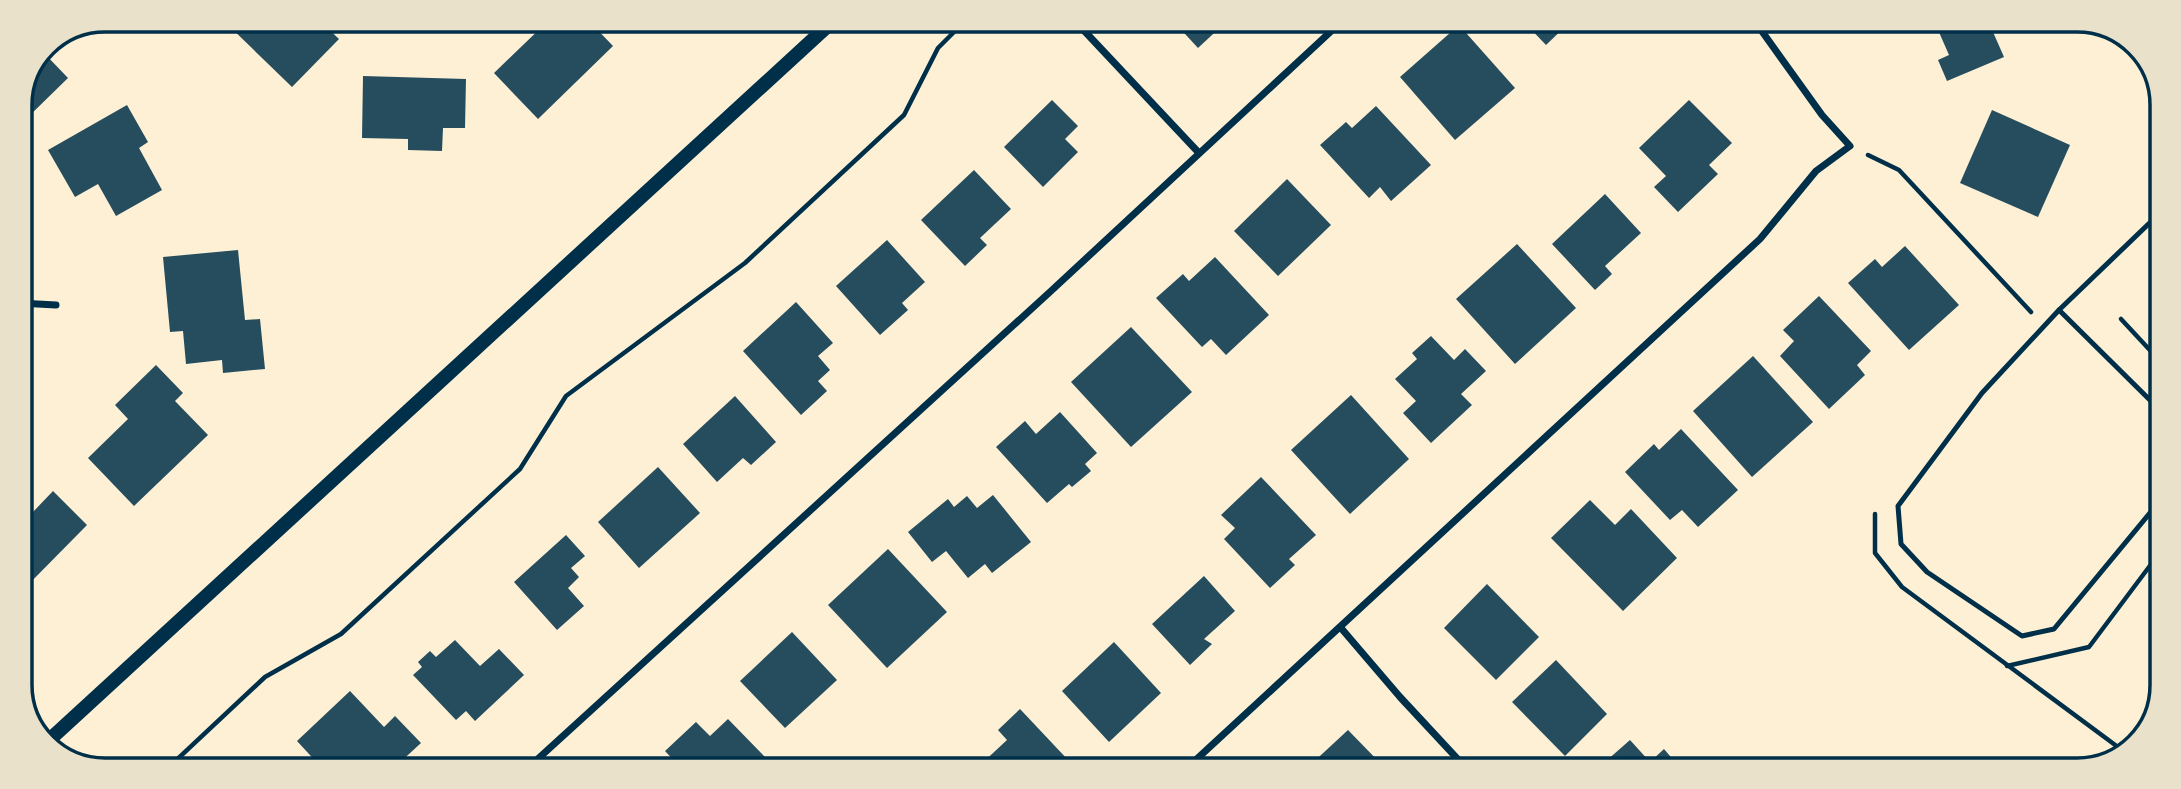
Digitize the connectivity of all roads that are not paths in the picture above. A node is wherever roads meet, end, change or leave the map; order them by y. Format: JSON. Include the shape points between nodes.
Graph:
{"nodes":[{"id":1,"x":821,"y":32,"type":"edge"},
{"id":2,"x":1086,"y":32,"type":"edge"},
{"id":3,"x":1330,"y":32,"type":"edge"},
{"id":4,"x":1762,"y":32,"type":"edge"},
{"id":5,"x":1199,"y":153,"type":"junction"},
{"id":6,"x":2149,"y":223,"type":"edge"},
{"id":7,"x":32,"y":304,"type":"edge"},
{"id":8,"x":56,"y":305,"type":"dead end"},
{"id":9,"x":2059,"y":310,"type":"junction"},
{"id":10,"x":2150,"y":399,"type":"edge"},
{"id":11,"x":2150,"y":513,"type":"edge"},
{"id":12,"x":1340,"y":628,"type":"junction"},
{"id":13,"x":53,"y":736,"type":"edge"},
{"id":14,"x":539,"y":758,"type":"edge"},
{"id":15,"x":1198,"y":758,"type":"edge"},
{"id":16,"x":1457,"y":758,"type":"edge"}],
"edges":[{"from":1,"to":13,"type":"main road"},
{"from":2,"to":5,"type":"street"},
{"from":3,"to":5,"type":"street"},
{"from":4,"to":12,"type":"street","via":[[1850,146],[1816,171],[1760,239]]},
{"from":5,"to":14,"type":"street"},
{"from":6,"to":9,"type":"lane"},
{"from":7,"to":8,"type":"street"},
{"from":9,"to":10,"type":"lane"},
{"from":9,"to":11,"type":"lane","via":[[1982,393],[1898,506],[1900,544],[1927,572],[2022,636],[2054,629]]},
{"from":12,"to":15,"type":"street"},
{"from":12,"to":16,"type":"street"}]}
